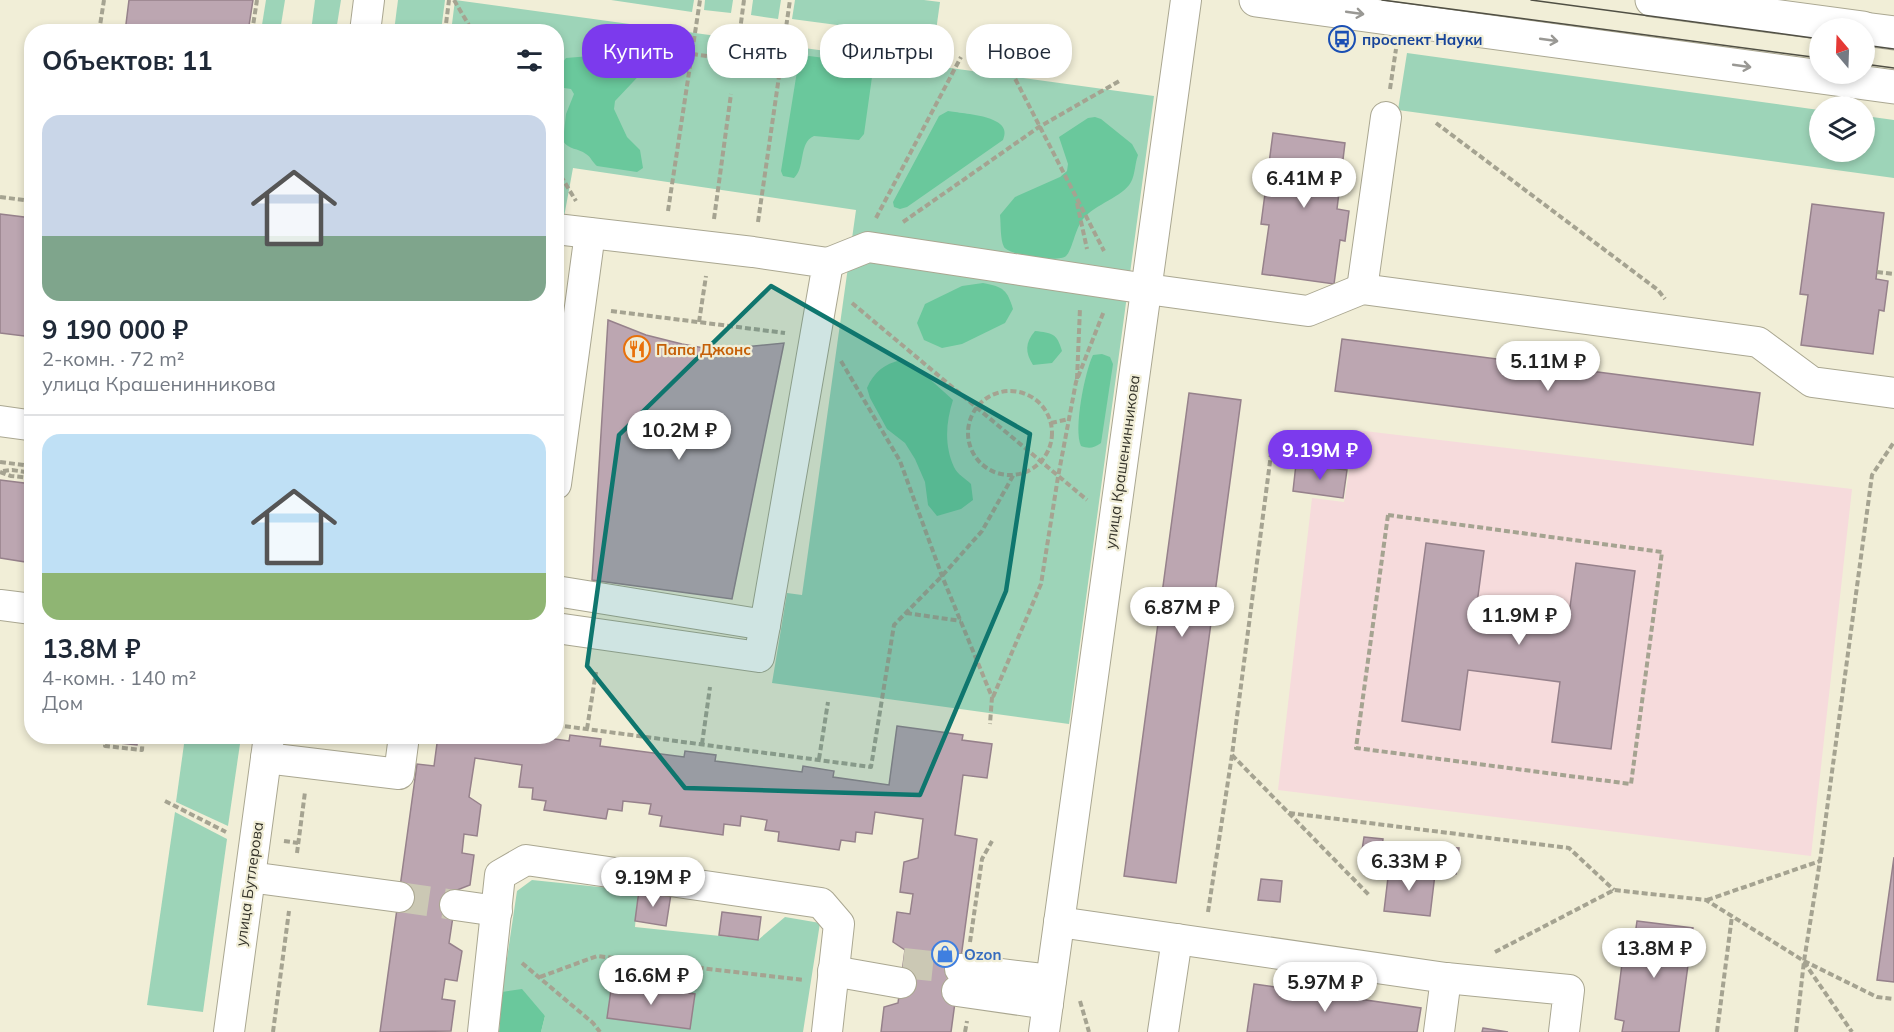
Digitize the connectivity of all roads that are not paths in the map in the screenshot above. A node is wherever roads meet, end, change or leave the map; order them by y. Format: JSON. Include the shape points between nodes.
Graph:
{"nodes":[{"id":1,"x":369,"y":0,"type":"edge"},
{"id":2,"x":1186,"y":0,"type":"edge"},
{"id":3,"x":1256,"y":0,"type":"edge"},
{"id":4,"x":1652,"y":0,"type":"edge"},
{"id":5,"x":1809,"y":21,"type":"edge"},
{"id":6,"x":366,"y":24,"type":"edge"},
{"id":7,"x":1875,"y":30,"type":"edge"},
{"id":8,"x":1894,"y":33,"type":"edge"},
{"id":9,"x":1894,"y":87,"type":"edge"},
{"id":10,"x":1386,"y":117,"type":"road end"},
{"id":11,"x":564,"y":231,"type":"edge"},
{"id":12,"x":590,"y":233,"type":"junction"},
{"id":13,"x":826,"y":272,"type":"junction"},
{"id":14,"x":1112,"y":284,"type":"junction"},
{"id":15,"x":1362,"y":290,"type":"junction"},
{"id":16,"x":1894,"y":393,"type":"edge"},
{"id":17,"x":564,"y":425,"type":"edge"},
{"id":18,"x":564,"y":592,"type":"edge"},
{"id":19,"x":0,"y":604,"type":"edge"},
{"id":20,"x":24,"y":608,"type":"edge"},
{"id":21,"x":765,"y":625,"type":"junction"},
{"id":22,"x":564,"y":629,"type":"edge"},
{"id":23,"x":403,"y":744,"type":"edge"},
{"id":24,"x":268,"y":747,"type":"edge"},
{"id":25,"x":250,"y":877,"type":"junction"},
{"id":26,"x":399,"y":897,"type":"tunnel mouth"},
{"id":27,"x":455,"y":905,"type":"tunnel mouth"},
{"id":28,"x":497,"y":910,"type":"junction"},
{"id":29,"x":1059,"y":922,"type":"junction"},
{"id":30,"x":1190,"y":941,"type":"junction"},
{"id":31,"x":833,"y":970,"type":"junction"},
{"id":32,"x":902,"y":973,"type":"tunnel mouth"},
{"id":33,"x":961,"y":977,"type":"tunnel mouth"},
{"id":34,"x":1446,"y":978,"type":"junction"},
{"id":35,"x":1048,"y":1005,"type":"edge"},
{"id":36,"x":229,"y":1032,"type":"edge"},
{"id":37,"x":483,"y":1032,"type":"edge"},
{"id":38,"x":827,"y":1032,"type":"edge"},
{"id":39,"x":1163,"y":1032,"type":"edge"},
{"id":40,"x":1439,"y":1032,"type":"edge"},
{"id":41,"x":1564,"y":1032,"type":"edge"}],
"edges":[{"from":1,"to":6,"type":"street"},
{"from":2,"to":14,"type":"street","name":"улица Крашенинникова"},
{"from":3,"to":9,"type":"main road","one_way":true},
{"from":4,"to":5,"type":"main road"},
{"from":7,"to":8,"type":"main road"},
{"from":10,"to":15,"type":"street"},
{"from":11,"to":12,"type":"street"},
{"from":12,"to":13,"type":"street","via":[[753,252]]},
{"from":12,"to":17,"type":"street"},
{"from":13,"to":14,"type":"street","via":[[868,247]]},
{"from":13,"to":21,"type":"street","via":[[807,328]]},
{"from":14,"to":15,"type":"street","via":[[1308,311]]},
{"from":14,"to":29,"type":"street","name":"улица Крашенинникова","via":[[1114,521]]},
{"from":15,"to":16,"type":"street","via":[[1758,342],[1812,382]]},
{"from":18,"to":21,"type":"street"},
{"from":19,"to":20,"type":"street"},
{"from":21,"to":22,"type":"street","via":[[759,657]]},
{"from":23,"to":24,"type":"street","via":[[399,774]]},
{"from":24,"to":25,"type":"street","name":"улица Бутлерова"},
{"from":25,"to":26,"type":"street"},
{"from":25,"to":36,"type":"street","name":"улица Бутлерова"},
{"from":27,"to":28,"type":"street"},
{"from":28,"to":31,"type":"street","via":[[500,875],[526,861],[820,903],[840,924]]},
{"from":28,"to":37,"type":"street"},
{"from":29,"to":30,"type":"street"},
{"from":29,"to":35,"type":"street","name":"улица Крашенинникова"},
{"from":30,"to":34,"type":"street"},
{"from":30,"to":39,"type":"street"},
{"from":31,"to":32,"type":"street"},
{"from":31,"to":38,"type":"street"},
{"from":33,"to":35,"type":"street"},
{"from":34,"to":40,"type":"street"},
{"from":34,"to":41,"type":"street","via":[[1569,990]]}]}
